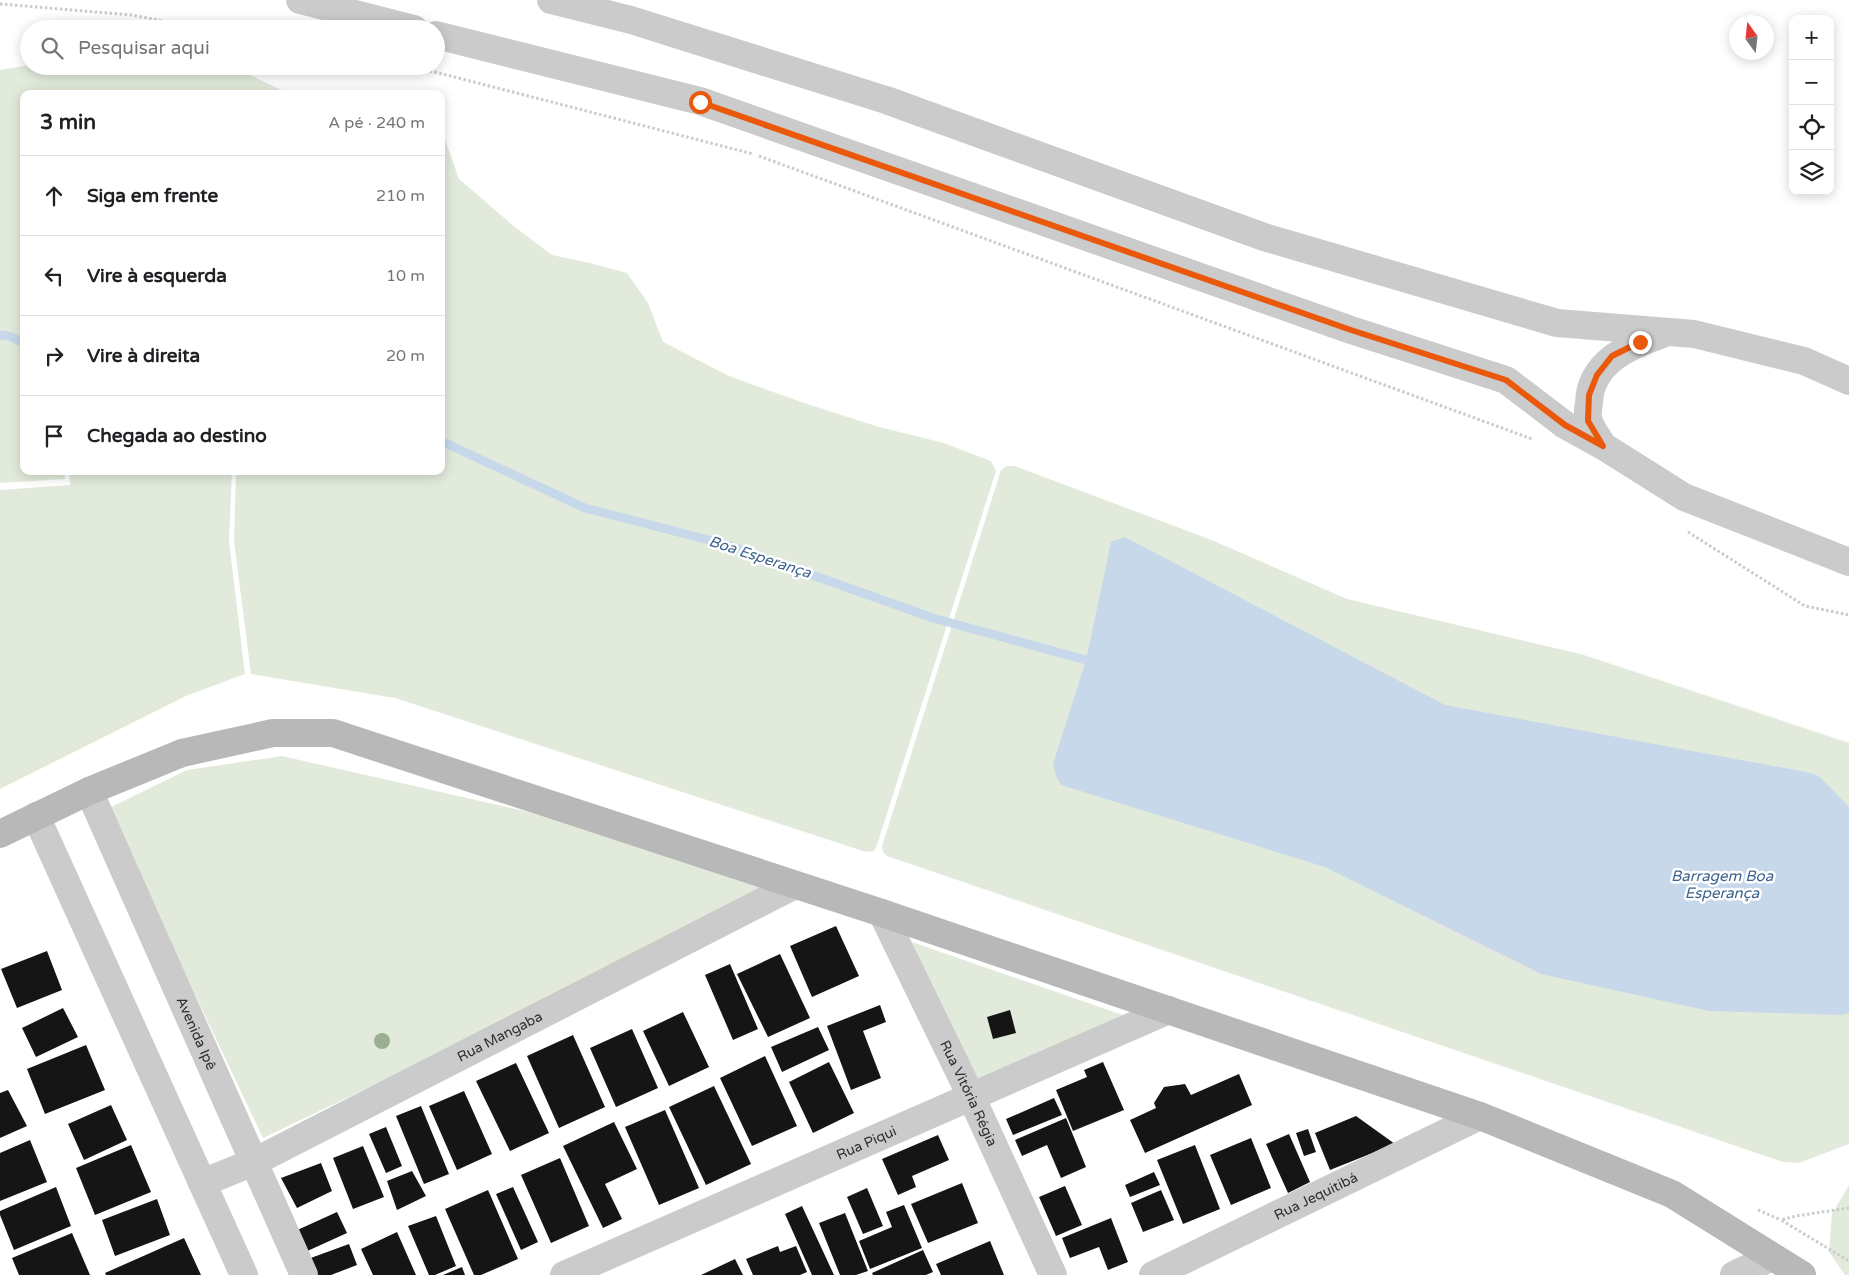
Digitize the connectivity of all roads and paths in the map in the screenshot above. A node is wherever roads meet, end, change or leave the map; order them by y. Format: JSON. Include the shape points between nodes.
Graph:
{"nodes":[{"id":1,"x":300,"y":0,"type":"edge"},
{"id":2,"x":551,"y":0,"type":"edge"},
{"id":3,"x":0,"y":4,"type":"edge"},
{"id":4,"x":158,"y":20,"type":"edge"},
{"id":5,"x":379,"y":20,"type":"edge"},
{"id":6,"x":445,"y":36,"type":"edge"},
{"id":7,"x":445,"y":75,"type":"edge"},
{"id":8,"x":1669,"y":332,"type":"junction"},
{"id":9,"x":1849,"y":381,"type":"edge"},
{"id":10,"x":1537,"y":441,"type":"dead end"},
{"id":11,"x":1603,"y":446,"type":"junction"},
{"id":12,"x":1680,"y":528,"type":"dead end"},
{"id":13,"x":1849,"y":562,"type":"edge"},
{"id":14,"x":1849,"y":615,"type":"edge"},
{"id":15,"x":89,"y":791,"type":"junction"},
{"id":16,"x":36,"y":816,"type":"junction"},
{"id":17,"x":0,"y":834,"type":"edge"},
{"id":18,"x":795,"y":885,"type":"junction"},
{"id":19,"x":882,"y":913,"type":"junction"},
{"id":20,"x":1169,"y":1010,"type":"junction"},
{"id":21,"x":971,"y":1096,"type":"junction"},
{"id":22,"x":1480,"y":1116,"type":"junction"},
{"id":23,"x":254,"y":1162,"type":"junction"},
{"id":24,"x":202,"y":1183,"type":"junction"},
{"id":25,"x":1849,"y":1208,"type":"edge"},
{"id":26,"x":1772,"y":1257,"type":"junction"},
{"id":27,"x":1849,"y":1261,"type":"edge"},
{"id":28,"x":244,"y":1275,"type":"edge"},
{"id":29,"x":304,"y":1275,"type":"edge"},
{"id":30,"x":564,"y":1275,"type":"edge"},
{"id":31,"x":1053,"y":1275,"type":"edge"},
{"id":32,"x":1153,"y":1275,"type":"edge"},
{"id":33,"x":1734,"y":1275,"type":"edge"},
{"id":34,"x":1802,"y":1275,"type":"edge"}],
"edges":[{"from":1,"to":5,"type":"street"},
{"from":2,"to":8,"type":"street","via":[[631,20],[886,100],[1273,239],[1557,323]]},
{"from":3,"to":4,"type":"path"},
{"from":6,"to":11,"type":"street","via":[[700,102],[1351,330],[1506,380],[1565,425]]},
{"from":7,"to":10,"type":"path","via":[[753,153]]},
{"from":8,"to":9,"type":"street","via":[[1694,334],[1804,361]]},
{"from":8,"to":11,"type":"street","via":[[1612,356],[1597,375],[1589,395],[1588,421]]},
{"from":11,"to":13,"type":"street","via":[[1684,497]]},
{"from":12,"to":14,"type":"path","via":[[1805,606]]},
{"from":15,"to":16,"type":"main road"},
{"from":15,"to":18,"type":"main road","via":[[182,753],[273,734],[333,733]]},
{"from":15,"to":23,"type":"street","name":"Avenida Ipê"},
{"from":16,"to":17,"type":"main road"},
{"from":16,"to":24,"type":"street"},
{"from":18,"to":19,"type":"main road"},
{"from":18,"to":23,"type":"street","name":"Rua Mangaba"},
{"from":19,"to":20,"type":"main road"},
{"from":19,"to":21,"type":"street","name":"Rua Vitória Régia"},
{"from":20,"to":21,"type":"street","name":"Rua Piqui"},
{"from":20,"to":22,"type":"main road"},
{"from":21,"to":30,"type":"street","name":"Rua Piqui"},
{"from":21,"to":31,"type":"street","name":"Rua Vitória Régia"},
{"from":22,"to":26,"type":"main road","via":[[1672,1194]]},
{"from":22,"to":32,"type":"street","name":"Rua Jequitibá"},
{"from":23,"to":24,"type":"street","name":"Rua Mangaba"},
{"from":23,"to":29,"type":"street","name":"Avenida Ipê"},
{"from":24,"to":28,"type":"street"},
{"from":25,"to":27,"type":"path","via":[[1781,1220]]},
{"from":26,"to":33,"type":"street"},
{"from":26,"to":34,"type":"main road"}]}
